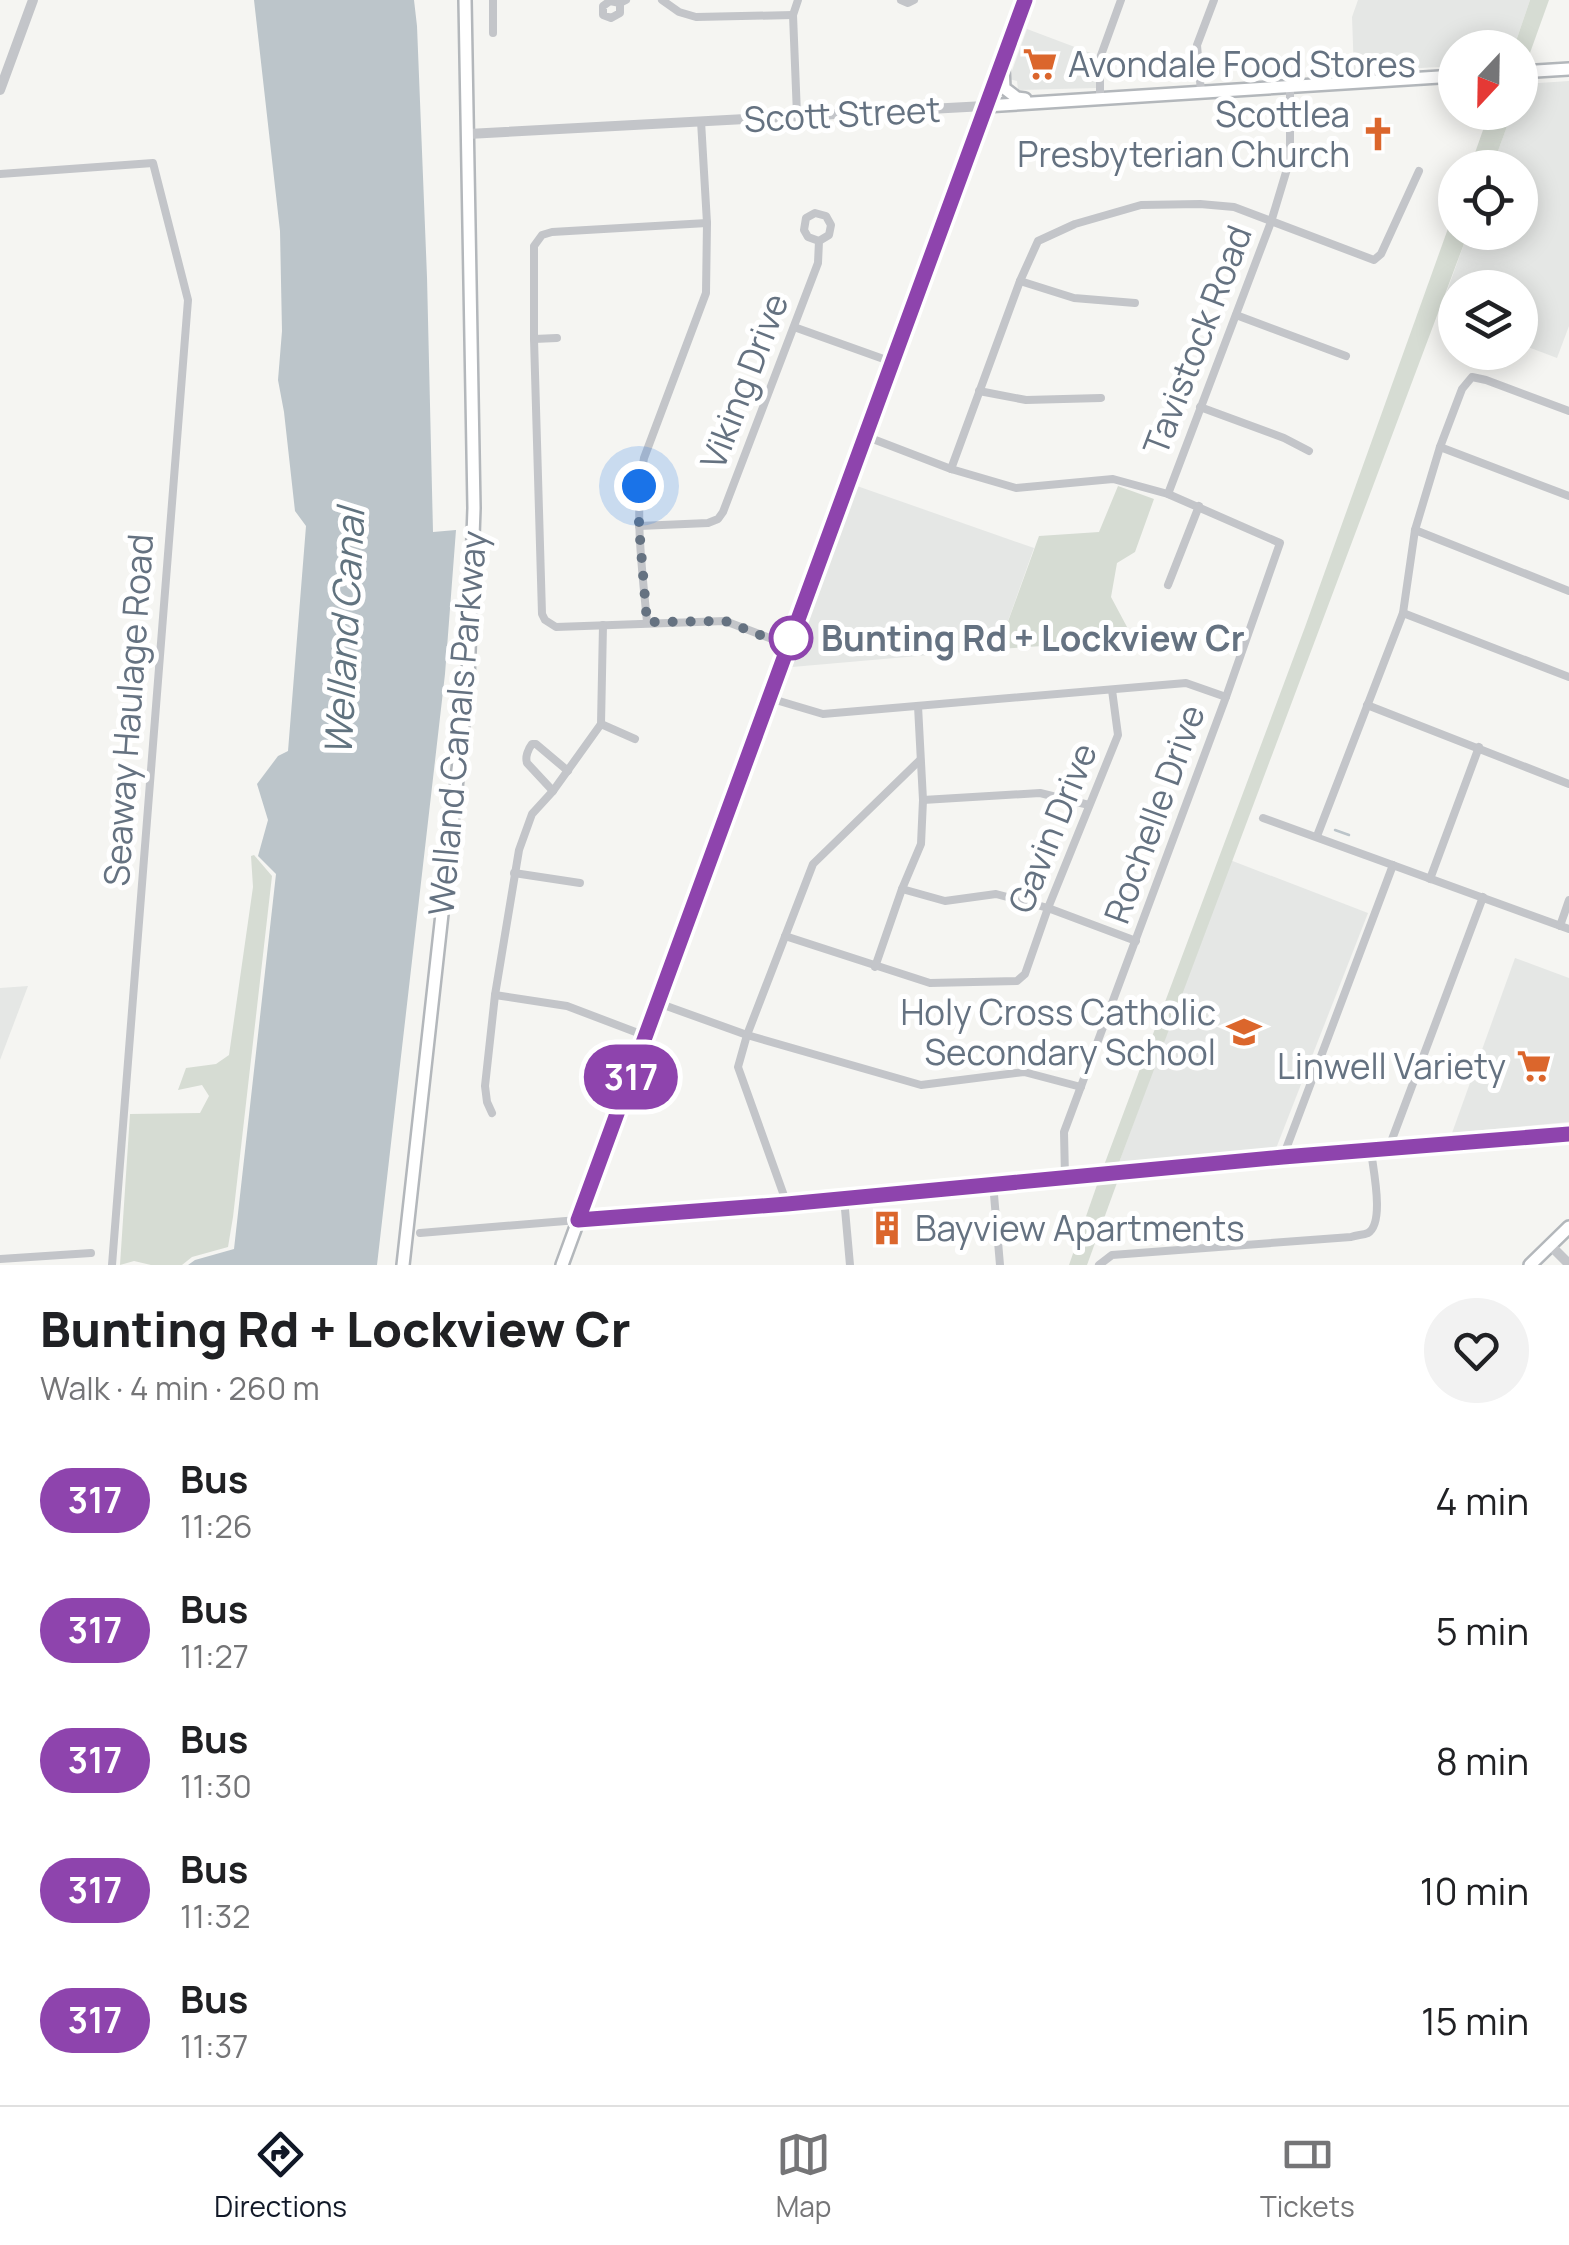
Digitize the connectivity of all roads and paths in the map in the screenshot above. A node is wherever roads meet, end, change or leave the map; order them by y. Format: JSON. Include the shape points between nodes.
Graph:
{"nodes":[{"id":1,"x":33,"y":0,"type":"edge"},
{"id":2,"x":464,"y":0,"type":"edge"},
{"id":3,"x":492,"y":0,"type":"edge"},
{"id":4,"x":662,"y":0,"type":"edge"},
{"id":5,"x":798,"y":0,"type":"edge"},
{"id":6,"x":900,"y":0,"type":"edge"},
{"id":7,"x":914,"y":0,"type":"edge"},
{"id":8,"x":1025,"y":0,"type":"edge"},
{"id":9,"x":1120,"y":0,"type":"edge"},
{"id":10,"x":1214,"y":0,"type":"edge"},
{"id":11,"x":793,"y":14,"type":"junction"},
{"id":12,"x":493,"y":32,"type":"dead end"},
{"id":13,"x":1002,"y":62,"type":"junction"},
{"id":14,"x":1569,"y":69,"type":"edge"},
{"id":15,"x":1538,"y":71,"type":"edge"},
{"id":16,"x":1438,"y":77,"type":"edge"},
{"id":17,"x":1290,"y":87,"type":"junction"},
{"id":18,"x":0,"y":90,"type":"edge"},
{"id":19,"x":1202,"y":92,"type":"junction"},
{"id":20,"x":1100,"y":98,"type":"junction"},
{"id":21,"x":1048,"y":101,"type":"junction"},
{"id":22,"x":984,"y":106,"type":"junction"},
{"id":23,"x":797,"y":116,"type":"junction"},
{"id":24,"x":701,"y":122,"type":"junction"},
{"id":25,"x":468,"y":134,"type":"junction"},
{"id":26,"x":1419,"y":171,"type":"dead end"},
{"id":27,"x":0,"y":174,"type":"edge"},
{"id":28,"x":1271,"y":222,"type":"junction"},
{"id":29,"x":707,"y":223,"type":"junction"},
{"id":30,"x":820,"y":242,"type":"dead end"},
{"id":31,"x":1020,"y":281,"type":"junction"},
{"id":32,"x":1135,"y":303,"type":"dead end"},
{"id":33,"x":1236,"y":315,"type":"junction"},
{"id":34,"x":794,"y":327,"type":"junction"},
{"id":35,"x":557,"y":338,"type":"dead end"},
{"id":36,"x":534,"y":339,"type":"junction"},
{"id":37,"x":1346,"y":356,"type":"dead end"},
{"id":38,"x":892,"y":362,"type":"junction"},
{"id":39,"x":979,"y":391,"type":"junction"},
{"id":40,"x":1101,"y":398,"type":"dead end"},
{"id":41,"x":1200,"y":407,"type":"junction"},
{"id":42,"x":1569,"y":411,"type":"edge"},
{"id":43,"x":865,"y":436,"type":"junction"},
{"id":44,"x":1440,"y":447,"type":"junction"},
{"id":45,"x":1309,"y":451,"type":"dead end"},
{"id":46,"x":952,"y":468,"type":"junction"},
{"id":47,"x":1168,"y":494,"type":"junction"},
{"id":48,"x":1569,"y":496,"type":"edge"},
{"id":49,"x":1199,"y":506,"type":"junction"},
{"id":50,"x":639,"y":526,"type":"junction"},
{"id":51,"x":1415,"y":530,"type":"junction"},
{"id":52,"x":1168,"y":585,"type":"dead end"},
{"id":53,"x":1569,"y":591,"type":"edge"},
{"id":54,"x":1403,"y":612,"type":"junction"},
{"id":55,"x":647,"y":622,"type":"junction"},
{"id":56,"x":603,"y":625,"type":"junction"},
{"id":57,"x":788,"y":646,"type":"junction"},
{"id":58,"x":1569,"y":677,"type":"edge"},
{"id":59,"x":1112,"y":690,"type":"junction"},
{"id":60,"x":1226,"y":696,"type":"junction"},
{"id":61,"x":770,"y":698,"type":"junction"},
{"id":62,"x":1367,"y":705,"type":"junction"},
{"id":63,"x":918,"y":706,"type":"junction"},
{"id":64,"x":601,"y":724,"type":"junction"},
{"id":65,"x":635,"y":739,"type":"dead end"},
{"id":66,"x":1479,"y":747,"type":"junction"},
{"id":67,"x":920,"y":760,"type":"junction"},
{"id":68,"x":568,"y":771,"type":"junction"},
{"id":69,"x":1569,"y":784,"type":"edge"},
{"id":70,"x":553,"y":791,"type":"junction"},
{"id":71,"x":923,"y":800,"type":"junction"},
{"id":72,"x":1089,"y":805,"type":"junction"},
{"id":73,"x":1263,"y":818,"type":"dead end"},
{"id":74,"x":1316,"y":836,"type":"junction"},
{"id":75,"x":1392,"y":865,"type":"junction"},
{"id":76,"x":514,"y":873,"type":"junction"},
{"id":77,"x":1430,"y":878,"type":"junction"},
{"id":78,"x":580,"y":883,"type":"dead end"},
{"id":79,"x":902,"y":889,"type":"junction"},
{"id":80,"x":1482,"y":897,"type":"junction"},
{"id":81,"x":1569,"y":900,"type":"edge"},
{"id":82,"x":1048,"y":908,"type":"junction"},
{"id":83,"x":1564,"y":927,"type":"edge"},
{"id":84,"x":785,"y":936,"type":"junction"},
{"id":85,"x":1136,"y":941,"type":"junction"},
{"id":86,"x":876,"y":967,"type":"junction"},
{"id":87,"x":496,"y":996,"type":"junction"},
{"id":88,"x":658,"y":1003,"type":"junction"},
{"id":89,"x":646,"y":1036,"type":"junction"},
{"id":90,"x":747,"y":1036,"type":"junction"},
{"id":91,"x":1081,"y":1087,"type":"junction"},
{"id":92,"x":492,"y":1112,"type":"dead end"},
{"id":93,"x":1569,"y":1134,"type":"edge"},
{"id":94,"x":1388,"y":1150,"type":"junction"},
{"id":95,"x":1372,"y":1151,"type":"junction"},
{"id":96,"x":1283,"y":1157,"type":"junction"},
{"id":97,"x":1065,"y":1177,"type":"junction"},
{"id":98,"x":993,"y":1184,"type":"junction"},
{"id":99,"x":844,"y":1198,"type":"junction"},
{"id":100,"x":787,"y":1204,"type":"junction"},
{"id":101,"x":578,"y":1220,"type":"junction"},
{"id":102,"x":1569,"y":1227,"type":"edge"},
{"id":103,"x":420,"y":1233,"type":"dead end"},
{"id":104,"x":1550,"y":1245,"type":"junction"},
{"id":105,"x":91,"y":1253,"type":"dead end"},
{"id":106,"x":0,"y":1258,"type":"edge"},
{"id":107,"x":1569,"y":1264,"type":"edge"},
{"id":108,"x":112,"y":1265,"type":"edge"},
{"id":109,"x":403,"y":1265,"type":"edge"},
{"id":110,"x":562,"y":1265,"type":"edge"},
{"id":111,"x":850,"y":1265,"type":"edge"},
{"id":112,"x":1000,"y":1265,"type":"edge"},
{"id":113,"x":1099,"y":1265,"type":"edge"},
{"id":114,"x":1530,"y":1265,"type":"edge"}],
"edges":[{"from":1,"to":18,"type":"street"},
{"from":2,"to":25,"type":"main road","name":"Welland Canals Parkway"},
{"from":3,"to":12,"type":"street"},
{"from":4,"to":11,"type":"street","via":[[696,16]]},
{"from":5,"to":11,"type":"street"},
{"from":6,"to":7,"type":"street"},
{"from":8,"to":13,"type":"main road"},
{"from":9,"to":20,"type":"street","via":[[1100,58]]},
{"from":10,"to":19,"type":"street","via":[[1198,45]]},
{"from":11,"to":23,"type":"street"},
{"from":13,"to":21,"type":"main road","via":[[1009,93]]},
{"from":13,"to":22,"type":"main road"},
{"from":14,"to":15,"type":"main road"},
{"from":16,"to":17,"type":"main road","name":"Scott Street"},
{"from":17,"to":19,"type":"main road","name":"Scott Street"},
{"from":17,"to":28,"type":"street","name":"Tavistock Road","via":[[1290,159]]},
{"from":19,"to":20,"type":"main road","name":"Scott Street"},
{"from":20,"to":21,"type":"main road","name":"Scott Street"},
{"from":21,"to":22,"type":"main road","name":"Scott Street"},
{"from":22,"to":23,"type":"street","name":"Scott Street"},
{"from":22,"to":38,"type":"main road"},
{"from":23,"to":24,"type":"street","name":"Scott Street"},
{"from":24,"to":25,"type":"street","name":"Scott Street"},
{"from":24,"to":29,"type":"street"},
{"from":25,"to":109,"type":"main road","name":"Welland Canals Parkway","via":[[474,508],[468,680]]},
{"from":26,"to":28,"type":"street","via":[[1374,260]]},
{"from":27,"to":108,"type":"street","name":"Seaway Haulage Road","via":[[154,163],[188,300]]},
{"from":28,"to":31,"type":"street","via":[[1234,208],[1141,205],[1038,241]]},
{"from":28,"to":33,"type":"street","name":"Tavistock Road"},
{"from":29,"to":36,"type":"street","via":[[542,235],[532,252]]},
{"from":29,"to":50,"type":"street","via":[[706,293],[644,458]]},
{"from":30,"to":34,"type":"street","name":"Viking Drive"},
{"from":31,"to":32,"type":"street","via":[[1074,298]]},
{"from":31,"to":39,"type":"street"},
{"from":33,"to":37,"type":"street"},
{"from":33,"to":41,"type":"street","name":"Tavistock Road"},
{"from":34,"to":38,"type":"street"},
{"from":34,"to":50,"type":"street","name":"Viking Drive","via":[[723,512],[708,523]]},
{"from":35,"to":36,"type":"street"},
{"from":36,"to":56,"type":"street","via":[[542,614],[556,627]]},
{"from":38,"to":43,"type":"main road"},
{"from":39,"to":40,"type":"street","via":[[1026,400]]},
{"from":39,"to":46,"type":"street"},
{"from":41,"to":45,"type":"street"},
{"from":41,"to":47,"type":"street","name":"Tavistock Road"},
{"from":42,"to":44,"type":"street","via":[[1472,377]]},
{"from":43,"to":46,"type":"street","name":"Rochelle Drive"},
{"from":43,"to":57,"type":"main road"},
{"from":44,"to":48,"type":"street"},
{"from":44,"to":51,"type":"street"},
{"from":46,"to":47,"type":"street","name":"Rochelle Drive","via":[[1016,488],[1113,478]]},
{"from":47,"to":49,"type":"street","name":"Rochelle Drive"},
{"from":49,"to":52,"type":"street"},
{"from":49,"to":60,"type":"street","name":"Rochelle Drive","via":[[1280,543]]},
{"from":50,"to":55,"type":"street"},
{"from":51,"to":53,"type":"street"},
{"from":51,"to":54,"type":"street"},
{"from":54,"to":58,"type":"street"},
{"from":54,"to":62,"type":"street"},
{"from":55,"to":56,"type":"street"},
{"from":55,"to":57,"type":"street","via":[[725,621]]},
{"from":56,"to":64,"type":"street"},
{"from":57,"to":61,"type":"main road"},
{"from":59,"to":60,"type":"street","via":[[1186,683]]},
{"from":59,"to":63,"type":"street"},
{"from":59,"to":72,"type":"street","name":"Gavin Drive","via":[[1118,735]]},
{"from":60,"to":85,"type":"street","name":"Rochelle Drive"},
{"from":61,"to":63,"type":"street","via":[[823,714]]},
{"from":61,"to":88,"type":"main road"},
{"from":62,"to":66,"type":"street"},
{"from":62,"to":74,"type":"street"},
{"from":63,"to":67,"type":"street"},
{"from":64,"to":65,"type":"street"},
{"from":64,"to":68,"type":"street"},
{"from":66,"to":69,"type":"street"},
{"from":66,"to":77,"type":"street"},
{"from":67,"to":71,"type":"street"},
{"from":67,"to":84,"type":"street","via":[[813,864]]},
{"from":68,"to":70,"type":"street"},
{"from":68,"to":70,"type":"street","via":[[536,744],[529,747],[527,764]]},
{"from":70,"to":76,"type":"street","via":[[532,814]]},
{"from":71,"to":72,"type":"street","via":[[1040,793]]},
{"from":71,"to":79,"type":"street","via":[[921,844]]},
{"from":72,"to":82,"type":"street","name":"Gavin Drive"},
{"from":73,"to":74,"type":"street"},
{"from":74,"to":75,"type":"street"},
{"from":75,"to":77,"type":"street"},
{"from":75,"to":96,"type":"street"},
{"from":76,"to":78,"type":"street"},
{"from":76,"to":87,"type":"street"},
{"from":77,"to":80,"type":"street"},
{"from":79,"to":82,"type":"street","via":[[945,902],[996,894]]},
{"from":79,"to":86,"type":"street"},
{"from":80,"to":83,"type":"street"},
{"from":80,"to":94,"type":"street"},
{"from":81,"to":83,"type":"street"},
{"from":82,"to":85,"type":"street"},
{"from":82,"to":86,"type":"street","name":"Gavin Drive","via":[[1017,981],[930,984]]},
{"from":84,"to":86,"type":"street"},
{"from":84,"to":90,"type":"street"},
{"from":85,"to":91,"type":"street","name":"Rochelle Drive"},
{"from":87,"to":89,"type":"street","via":[[567,1006]]},
{"from":87,"to":92,"type":"street","via":[[485,1086]]},
{"from":88,"to":89,"type":"main road"},
{"from":88,"to":90,"type":"street"},
{"from":89,"to":101,"type":"main road"},
{"from":90,"to":91,"type":"street","via":[[921,1084],[1024,1072]]},
{"from":90,"to":100,"type":"street","via":[[738,1067]]},
{"from":91,"to":97,"type":"street","name":"Rochelle Drive","via":[[1064,1132]]},
{"from":93,"to":94,"type":"main road"},
{"from":94,"to":95,"type":"main road"},
{"from":95,"to":96,"type":"main road"},
{"from":95,"to":113,"type":"street","via":[[1378,1214],[1369,1232],[1112,1255]]},
{"from":96,"to":97,"type":"main road"},
{"from":97,"to":98,"type":"main road"},
{"from":98,"to":99,"type":"main road"},
{"from":98,"to":112,"type":"street"},
{"from":99,"to":100,"type":"main road"},
{"from":99,"to":111,"type":"street"},
{"from":100,"to":101,"type":"main road"},
{"from":101,"to":103,"type":"street"},
{"from":101,"to":110,"type":"main road"},
{"from":102,"to":104,"type":"main road"},
{"from":104,"to":107,"type":"street"},
{"from":104,"to":114,"type":"main road"},
{"from":105,"to":106,"type":"street"}]}
